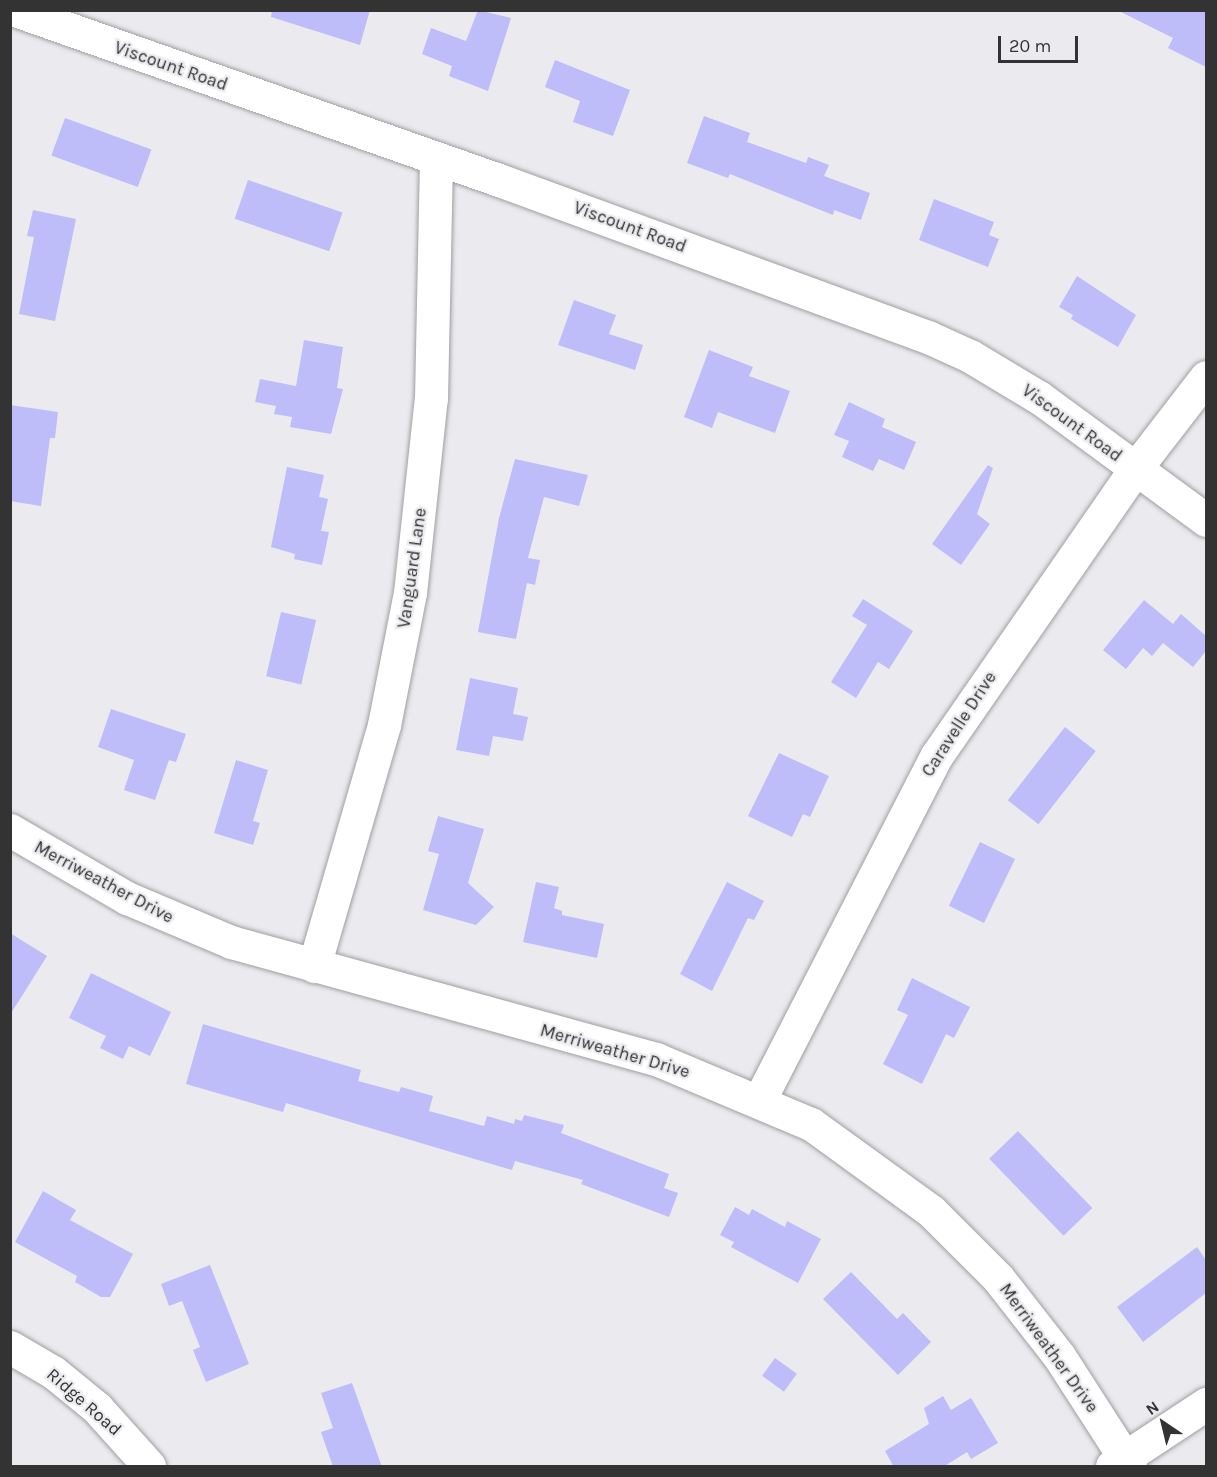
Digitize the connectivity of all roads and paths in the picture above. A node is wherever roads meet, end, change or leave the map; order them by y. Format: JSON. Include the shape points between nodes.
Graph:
{"nodes":[{"id":1,"x":15,"y":10,"type":"edge"},
{"id":2,"x":436,"y":158,"type":"junction"},
{"id":3,"x":1206,"y":377,"type":"edge"},
{"id":4,"x":1135,"y":469,"type":"junction"},
{"id":5,"x":1206,"y":520,"type":"edge"},
{"id":6,"x":10,"y":830,"type":"edge"},
{"id":7,"x":314,"y":966,"type":"junction"},
{"id":8,"x":760,"y":1099,"type":"junction"},
{"id":9,"x":10,"y":1347,"type":"edge"},
{"id":10,"x":1206,"y":1404,"type":"edge"},
{"id":11,"x":1122,"y":1464,"type":"edge"},
{"id":12,"x":149,"y":1467,"type":"edge"}],
"edges":[{"from":1,"to":2,"type":"street","name":"Viscount Road"},
{"from":2,"to":4,"type":"street","name":"Viscount Road","via":[[928,337],[1017,383]]},
{"from":2,"to":7,"type":"street","name":"Vanguard Lane","via":[[431,398],[410,593],[381,736]]},
{"from":3,"to":4,"type":"street","name":"Caravelle Drive"},
{"from":4,"to":5,"type":"street","name":"Viscount Road"},
{"from":4,"to":8,"type":"street","name":"Caravelle Drive","via":[[937,755]]},
{"from":6,"to":7,"type":"street","name":"Merriweather Drive","via":[[78,871],[179,921]]},
{"from":7,"to":8,"type":"street","name":"Merriweather Drive","via":[[646,1056]]},
{"from":8,"to":11,"type":"street","name":"Merriweather Drive","via":[[838,1140],[951,1229],[1030,1315]]},
{"from":9,"to":12,"type":"street","name":"Ridge Road","via":[[53,1372],[97,1408]]},
{"from":10,"to":11,"type":"street"}]}
